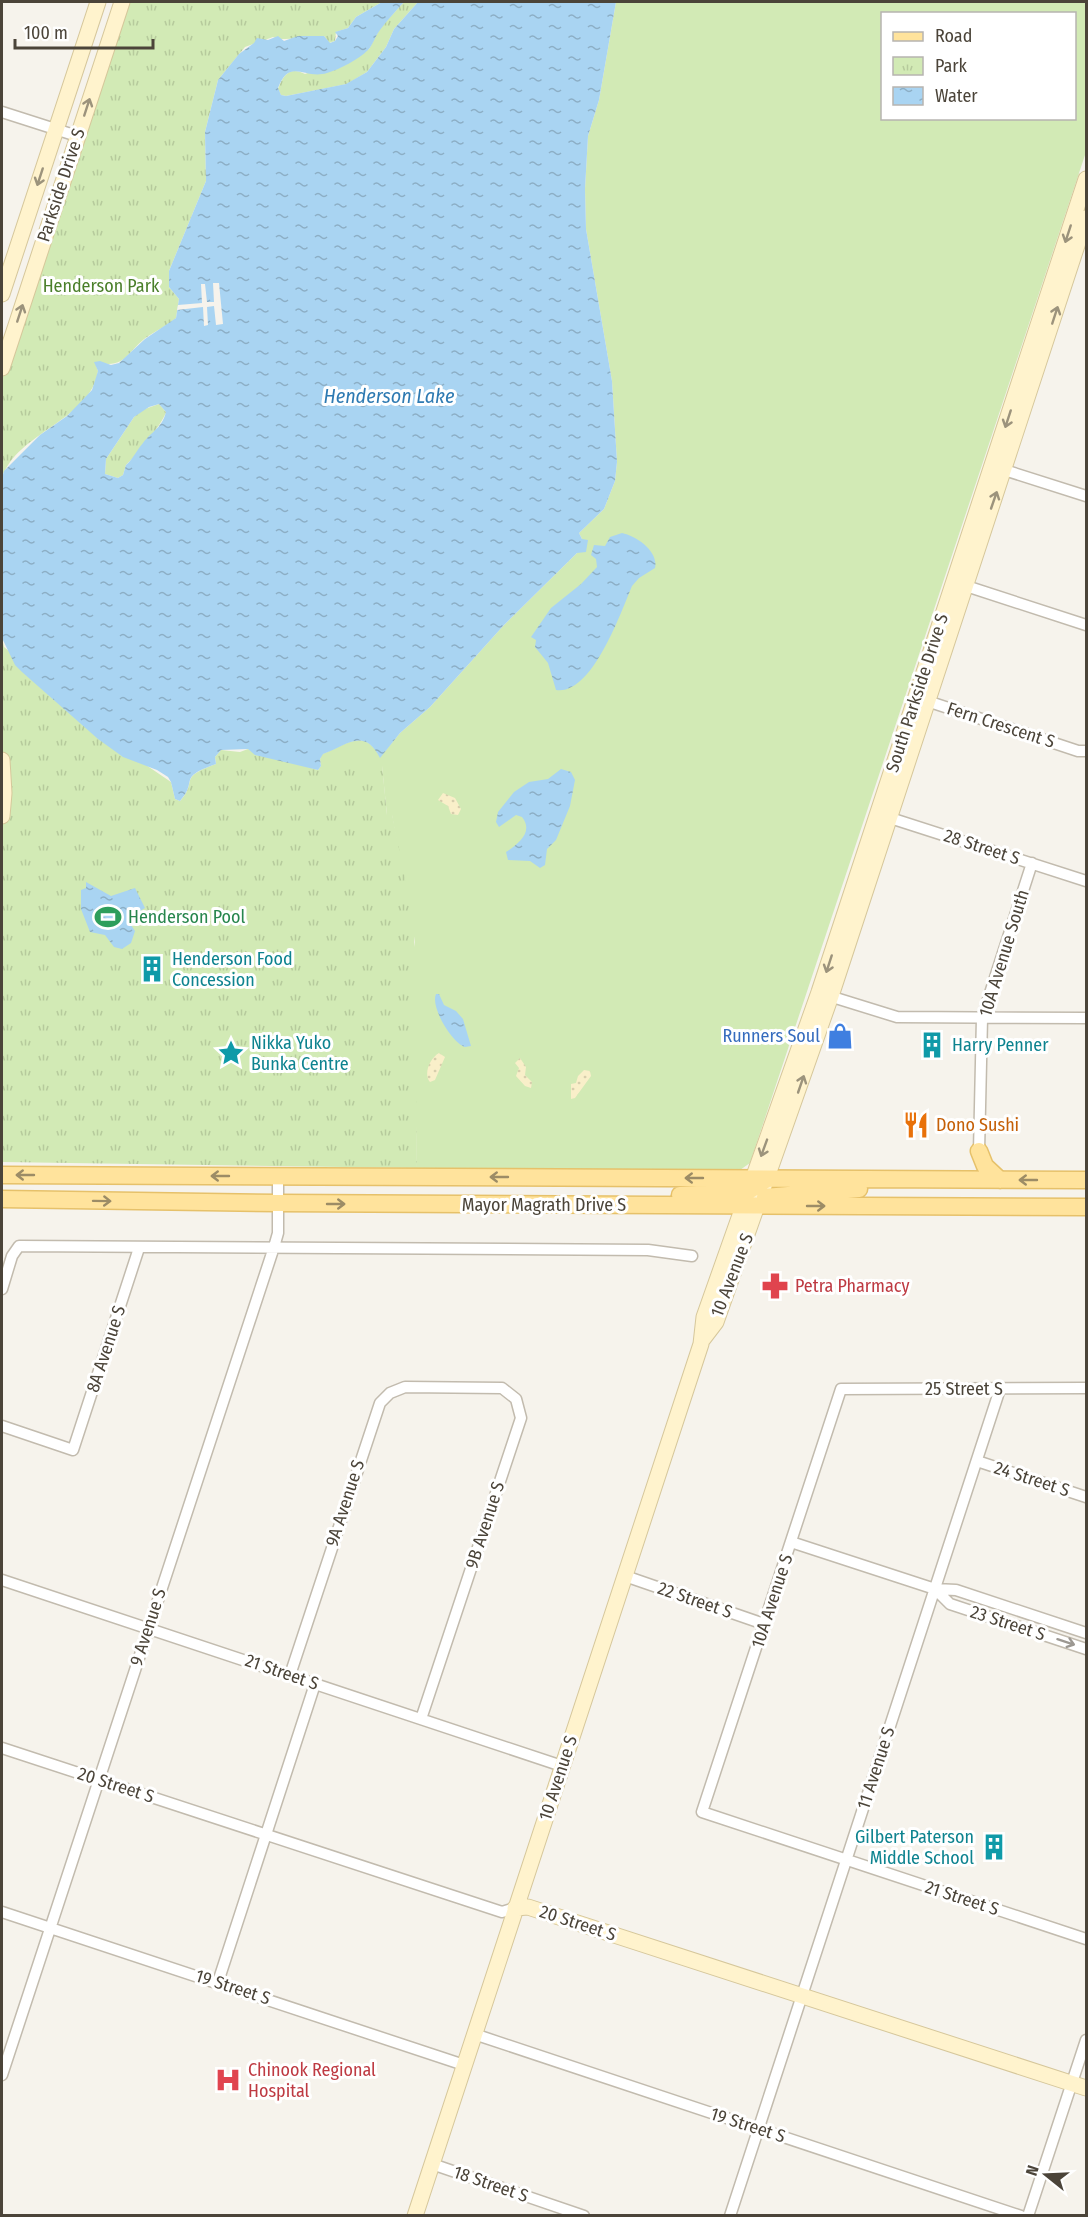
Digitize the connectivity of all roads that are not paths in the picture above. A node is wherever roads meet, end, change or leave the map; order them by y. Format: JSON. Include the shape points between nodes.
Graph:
{"nodes":[{"id":1,"x":98,"y":2,"type":"edge"},
{"id":2,"x":122,"y":2,"type":"edge"},
{"id":3,"x":2,"y":112,"type":"edge"},
{"id":4,"x":56,"y":129,"type":"junction"},
{"id":5,"x":77,"y":136,"type":"junction"},
{"id":6,"x":1086,"y":178,"type":"edge"},
{"id":7,"x":1086,"y":218,"type":"edge"},
{"id":8,"x":2,"y":294,"type":"edge"},
{"id":9,"x":2,"y":368,"type":"edge"},
{"id":10,"x":998,"y":468,"type":"junction"},
{"id":11,"x":1086,"y":496,"type":"edge"},
{"id":12,"x":959,"y":584,"type":"junction"},
{"id":13,"x":1086,"y":625,"type":"edge"},
{"id":14,"x":922,"y":699,"type":"junction"},
{"id":15,"x":1086,"y":751,"type":"edge"},
{"id":16,"x":2,"y":760,"type":"edge"},
{"id":17,"x":2,"y":816,"type":"edge"},
{"id":18,"x":883,"y":816,"type":"junction"},
{"id":19,"x":1032,"y":863,"type":"junction"},
{"id":20,"x":1086,"y":881,"type":"edge"},
{"id":21,"x":825,"y":994,"type":"junction"},
{"id":22,"x":982,"y":1018,"type":"junction"},
{"id":23,"x":1086,"y":1018,"type":"edge"},
{"id":24,"x":979,"y":1150,"type":"junction"},
{"id":25,"x":2,"y":1175,"type":"edge"},
{"id":26,"x":278,"y":1177,"type":"junction"},
{"id":27,"x":963,"y":1179,"type":"junction"},
{"id":28,"x":1000,"y":1180,"type":"junction"},
{"id":29,"x":1086,"y":1180,"type":"edge"},
{"id":30,"x":755,"y":1193,"type":"junction"},
{"id":31,"x":2,"y":1199,"type":"edge"},
{"id":32,"x":278,"y":1203,"type":"junction"},
{"id":33,"x":1086,"y":1207,"type":"edge"},
{"id":34,"x":274,"y":1247,"type":"junction"},
{"id":35,"x":139,"y":1248,"type":"junction"},
{"id":36,"x":692,"y":1256,"type":"dead end"},
{"id":37,"x":2,"y":1288,"type":"edge"},
{"id":38,"x":448,"y":1387,"type":"joint"},
{"id":39,"x":1086,"y":1388,"type":"edge"},
{"id":40,"x":841,"y":1389,"type":"joint"},
{"id":41,"x":1000,"y":1389,"type":"junction"},
{"id":42,"x":2,"y":1426,"type":"edge"},
{"id":43,"x":977,"y":1461,"type":"junction"},
{"id":44,"x":1086,"y":1497,"type":"edge"},
{"id":45,"x":791,"y":1542,"type":"junction"},
{"id":46,"x":626,"y":1576,"type":"junction"},
{"id":47,"x":2,"y":1580,"type":"edge"},
{"id":48,"x":935,"y":1589,"type":"junction"},
{"id":49,"x":764,"y":1624,"type":"junction"},
{"id":50,"x":148,"y":1627,"type":"junction"},
{"id":51,"x":1086,"y":1633,"type":"edge"},
{"id":52,"x":1086,"y":1649,"type":"edge"},
{"id":53,"x":290,"y":1675,"type":"junction"},
{"id":54,"x":315,"y":1683,"type":"junction"},
{"id":55,"x":421,"y":1719,"type":"junction"},
{"id":56,"x":2,"y":1748,"type":"edge"},
{"id":57,"x":562,"y":1766,"type":"junction"},
{"id":58,"x":98,"y":1779,"type":"junction"},
{"id":59,"x":702,"y":1812,"type":"joint"},
{"id":60,"x":265,"y":1835,"type":"junction"},
{"id":61,"x":845,"y":1860,"type":"junction"},
{"id":62,"x":515,"y":1908,"type":"junction"},
{"id":63,"x":2,"y":1912,"type":"edge"},
{"id":64,"x":49,"y":1928,"type":"junction"},
{"id":65,"x":1086,"y":1939,"type":"edge"},
{"id":66,"x":218,"y":1982,"type":"junction"},
{"id":67,"x":801,"y":1995,"type":"junction"},
{"id":68,"x":474,"y":2034,"type":"junction"},
{"id":69,"x":1086,"y":2040,"type":"edge"},
{"id":70,"x":464,"y":2065,"type":"junction"},
{"id":71,"x":2,"y":2075,"type":"edge"},
{"id":72,"x":1079,"y":2085,"type":"edge"},
{"id":73,"x":758,"y":2128,"type":"junction"},
{"id":74,"x":432,"y":2164,"type":"junction"},
{"id":75,"x":415,"y":2216,"type":"edge"},
{"id":76,"x":584,"y":2216,"type":"edge"},
{"id":77,"x":730,"y":2216,"type":"edge"},
{"id":78,"x":1022,"y":2216,"type":"edge"},
{"id":79,"x":1028,"y":2216,"type":"edge"}],
"edges":[{"from":1,"to":4,"type":"street","name":"Parkside Drive S"},
{"from":5,"to":2,"type":"street","name":"Parkside Drive S","one_way":true},
{"from":3,"to":4,"type":"street"},
{"from":4,"to":5,"type":"street"},
{"from":4,"to":8,"type":"street","name":"Parkside Drive S","one_way":true},
{"from":9,"to":5,"type":"street","name":"Parkside Drive S","one_way":true},
{"from":6,"to":10,"type":"street","name":"South Parkside Drive S","one_way":true},
{"from":10,"to":7,"type":"street","name":"South Parkside Drive S","one_way":true},
{"from":10,"to":11,"type":"street"},
{"from":10,"to":12,"type":"street","name":"South Parkside Drive S"},
{"from":12,"to":13,"type":"street"},
{"from":12,"to":14,"type":"street","name":"South Parkside Drive S"},
{"from":14,"to":15,"type":"street","name":"Fern Crescent S"},
{"from":14,"to":18,"type":"street","name":"South Parkside Drive S"},
{"from":16,"to":17,"type":"street"},
{"from":18,"to":19,"type":"street","name":"28 Street S"},
{"from":18,"to":21,"type":"street","name":"South Parkside Drive S"},
{"from":19,"to":20,"type":"street","name":"28 Street S"},
{"from":19,"to":22,"type":"street","name":"10A Avenue South"},
{"from":21,"to":22,"type":"street","via":[[897,1017]]},
{"from":21,"to":30,"type":"street","name":"South Parkside Drive S"},
{"from":22,"to":23,"type":"street"},
{"from":22,"to":24,"type":"street","name":"10A Avenue South"},
{"from":24,"to":27,"type":"main road","via":[[977,1165]]},
{"from":24,"to":28,"type":"main road","via":[[985,1166]]},
{"from":26,"to":25,"type":"main road","name":"Mayor Magrath Drive S","one_way":true},
{"from":30,"to":26,"type":"main road","name":"Mayor Magrath Drive S","one_way":true},
{"from":26,"to":32,"type":"street","name":"9 Avenue S"},
{"from":27,"to":28,"type":"main road","name":"Mayor Magrath Drive S"},
{"from":27,"to":30,"type":"main road","name":"Mayor Magrath Drive S","via":[[917,1179]]},
{"from":29,"to":28,"type":"main road","name":"Mayor Magrath Drive S","one_way":true},
{"from":32,"to":30,"type":"main road","name":"Mayor Magrath Drive S","one_way":true,"via":[[560,1205]]},
{"from":30,"to":33,"type":"main road","name":"Mayor Magrath Drive S","one_way":true},
{"from":30,"to":46,"type":"street","name":"10 Avenue S","via":[[705,1317],[702,1341]]},
{"from":31,"to":32,"type":"main road","name":"Mayor Magrath Drive S","one_way":true},
{"from":32,"to":34,"type":"street","name":"9 Avenue S"},
{"from":34,"to":35,"type":"street"},
{"from":34,"to":36,"type":"street","via":[[648,1250]]},
{"from":34,"to":50,"type":"street","name":"9 Avenue S"},
{"from":35,"to":37,"type":"street","via":[[19,1246]]},
{"from":35,"to":42,"type":"street","name":"8A Avenue S","via":[[73,1450]]},
{"from":38,"to":53,"type":"street","name":"9A Avenue S","via":[[405,1387],[390,1393],[380,1403]]},
{"from":38,"to":55,"type":"street","name":"9B Avenue S","via":[[505,1389],[516,1398],[521,1418]]},
{"from":39,"to":41,"type":"street","name":"25 Street S"},
{"from":40,"to":41,"type":"street","name":"25 Street S"},
{"from":40,"to":45,"type":"street","name":"10A Avenue S"},
{"from":41,"to":43,"type":"street","name":"11 Avenue S"},
{"from":43,"to":44,"type":"street","name":"24 Street S"},
{"from":43,"to":48,"type":"street","name":"11 Avenue S"},
{"from":45,"to":48,"type":"street","name":"23 Street S"},
{"from":45,"to":49,"type":"street","name":"10A Avenue S"},
{"from":46,"to":49,"type":"street","name":"22 Street S"},
{"from":46,"to":57,"type":"street","name":"10 Avenue S"},
{"from":47,"to":50,"type":"street","name":"21 Street S"},
{"from":48,"to":51,"type":"street","name":"23 Street S","via":[[956,1590]]},
{"from":48,"to":52,"type":"street","name":"23 Street S","one_way":true,"via":[[950,1604]]},
{"from":48,"to":61,"type":"street","name":"11 Avenue S"},
{"from":49,"to":59,"type":"street","name":"10A Avenue S"},
{"from":50,"to":53,"type":"street","name":"21 Street S"},
{"from":50,"to":58,"type":"street","name":"9 Avenue S"},
{"from":53,"to":54,"type":"street","name":"21 Street S"},
{"from":54,"to":55,"type":"street","name":"21 Street S"},
{"from":54,"to":60,"type":"street"},
{"from":55,"to":57,"type":"street","name":"21 Street S"},
{"from":56,"to":58,"type":"street","name":"20 Street S"},
{"from":57,"to":62,"type":"street","name":"10 Avenue S"},
{"from":58,"to":60,"type":"street","name":"20 Street S"},
{"from":58,"to":64,"type":"street","name":"9 Avenue S"},
{"from":59,"to":61,"type":"street","name":"21 Street S"},
{"from":60,"to":62,"type":"street","name":"20 Street S","via":[[502,1912]]},
{"from":60,"to":66,"type":"street"},
{"from":61,"to":65,"type":"street","name":"21 Street S"},
{"from":61,"to":67,"type":"street","name":"11 Avenue S"},
{"from":62,"to":67,"type":"street","name":"20 Street S","via":[[528,1907]]},
{"from":62,"to":68,"type":"street","name":"10 Avenue S"},
{"from":63,"to":64,"type":"street","name":"19 Street S"},
{"from":64,"to":66,"type":"street","name":"19 Street S"},
{"from":64,"to":71,"type":"street","name":"9 Avenue S"},
{"from":66,"to":70,"type":"street","name":"19 Street S"},
{"from":67,"to":72,"type":"street","name":"20 Street S"},
{"from":67,"to":73,"type":"street","name":"11 Avenue S"},
{"from":68,"to":70,"type":"street","name":"10 Avenue S"},
{"from":68,"to":73,"type":"street","name":"19 Street S"},
{"from":69,"to":72,"type":"street"},
{"from":70,"to":74,"type":"street","name":"10 Avenue S"},
{"from":72,"to":79,"type":"street"},
{"from":73,"to":77,"type":"street","name":"11 Avenue S"},
{"from":73,"to":78,"type":"street","name":"19 Street S"},
{"from":74,"to":75,"type":"street","name":"10 Avenue S"},
{"from":74,"to":76,"type":"street","name":"18 Street S"}]}
